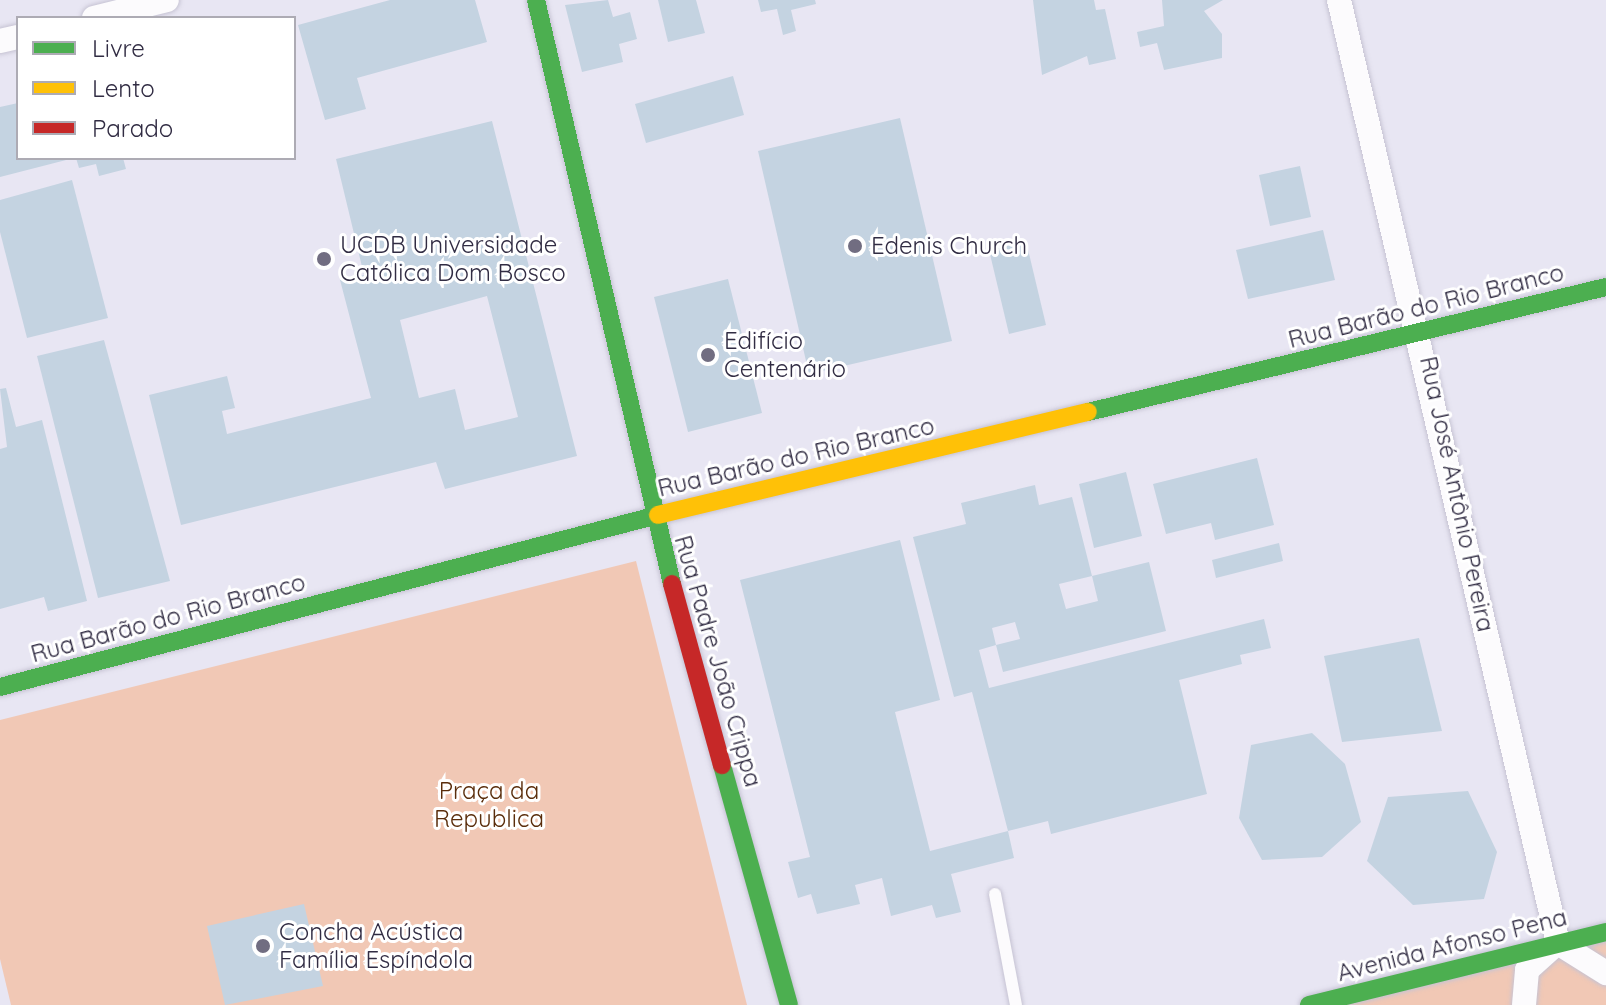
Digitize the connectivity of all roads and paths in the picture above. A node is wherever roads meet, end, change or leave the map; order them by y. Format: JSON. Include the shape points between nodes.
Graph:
{"nodes":[{"id":1,"x":167,"y":0,"type":"edge"},
{"id":2,"x":536,"y":0,"type":"edge"},
{"id":3,"x":1339,"y":0,"type":"edge"},
{"id":4,"x":102,"y":16,"type":"edge"},
{"id":5,"x":1606,"y":287,"type":"edge"},
{"id":6,"x":1421,"y":333,"type":"junction"},
{"id":7,"x":653,"y":516,"type":"junction"},
{"id":8,"x":0,"y":687,"type":"edge"},
{"id":9,"x":995,"y":894,"type":"dead end"},
{"id":10,"x":1606,"y":932,"type":"edge"},
{"id":11,"x":1558,"y":943,"type":"junction"},
{"id":12,"x":1606,"y":973,"type":"edge"},
{"id":13,"x":789,"y":1005,"type":"edge"},
{"id":14,"x":1016,"y":1005,"type":"edge"},
{"id":15,"x":1309,"y":1005,"type":"edge"},
{"id":16,"x":1524,"y":1005,"type":"edge"}],
"edges":[{"from":1,"to":4,"type":"street"},
{"from":2,"to":7,"type":"street","name":"Rua Padre João Crippa"},
{"from":3,"to":6,"type":"street","name":"Rua José Antônio Pereira"},
{"from":5,"to":6,"type":"street","name":"Rua Barão do Rio Branco"},
{"from":6,"to":7,"type":"street","name":"Rua Barão do Rio Branco"},
{"from":6,"to":11,"type":"street","name":"Rua José Antônio Pereira"},
{"from":7,"to":8,"type":"street","name":"Rua Barão do Rio Branco"},
{"from":7,"to":13,"type":"street","name":"Rua Padre João Crippa"},
{"from":9,"to":14,"type":"lane"},
{"from":10,"to":11,"type":"street","name":"Avenida Afonso Pena"},
{"from":11,"to":12,"type":"street"},
{"from":11,"to":15,"type":"street","name":"Avenida Afonso Pena"},
{"from":11,"to":16,"type":"street","via":[[1527,970]]}]}
